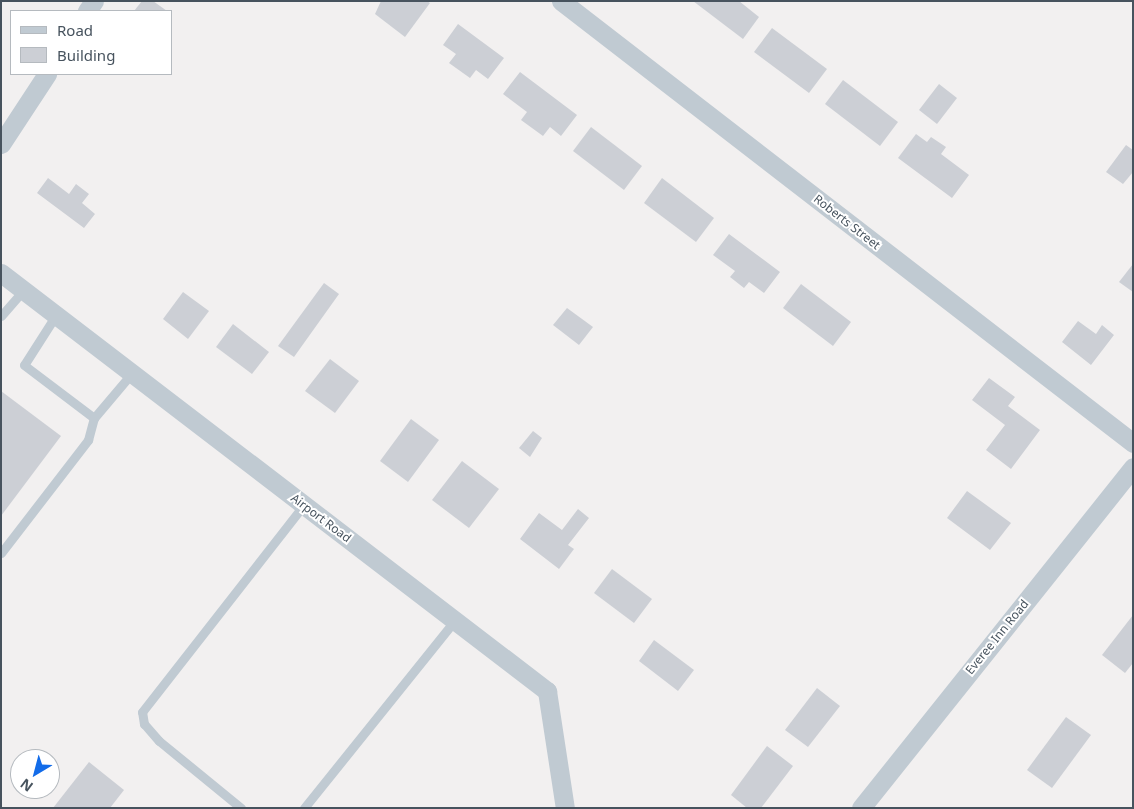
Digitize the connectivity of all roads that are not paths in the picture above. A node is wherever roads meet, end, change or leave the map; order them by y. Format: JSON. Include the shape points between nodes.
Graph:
{"nodes":[{"id":1,"x":561,"y":1,"type":"edge"},
{"id":2,"x":46,"y":75,"type":"edge"},
{"id":3,"x":1,"y":144,"type":"edge"},
{"id":4,"x":1,"y":273,"type":"edge"},
{"id":5,"x":24,"y":290,"type":"junction"},
{"id":6,"x":56,"y":315,"type":"junction"},
{"id":7,"x":1,"y":316,"type":"edge"},
{"id":8,"x":132,"y":373,"type":"junction"},
{"id":9,"x":94,"y":418,"type":"junction"},
{"id":10,"x":1133,"y":443,"type":"edge"},
{"id":11,"x":1132,"y":470,"type":"edge"},
{"id":12,"x":304,"y":505,"type":"junction"},
{"id":13,"x":1,"y":553,"type":"edge"},
{"id":14,"x":455,"y":620,"type":"junction"},
{"id":15,"x":241,"y":808,"type":"edge"},
{"id":16,"x":304,"y":808,"type":"edge"},
{"id":17,"x":565,"y":808,"type":"edge"},
{"id":18,"x":861,"y":808,"type":"edge"}],
"edges":[{"from":1,"to":10,"type":"street","name":"Roberts Street"},
{"from":2,"to":3,"type":"street"},
{"from":4,"to":5,"type":"street","name":"Airport Road"},
{"from":5,"to":6,"type":"street","name":"Airport Road"},
{"from":5,"to":7,"type":"lane"},
{"from":6,"to":8,"type":"street","name":"Airport Road"},
{"from":6,"to":9,"type":"lane","via":[[24,365]]},
{"from":8,"to":9,"type":"lane"},
{"from":8,"to":12,"type":"street","name":"Airport Road"},
{"from":9,"to":13,"type":"lane","via":[[88,440]]},
{"from":11,"to":18,"type":"street","name":"Everee Inn Road"},
{"from":12,"to":14,"type":"street","name":"Airport Road"},
{"from":12,"to":15,"type":"lane","via":[[142,712],[144,724],[159,741]]},
{"from":14,"to":16,"type":"lane"},
{"from":14,"to":17,"type":"street","name":"Airport Road","via":[[547,691]]}]}
